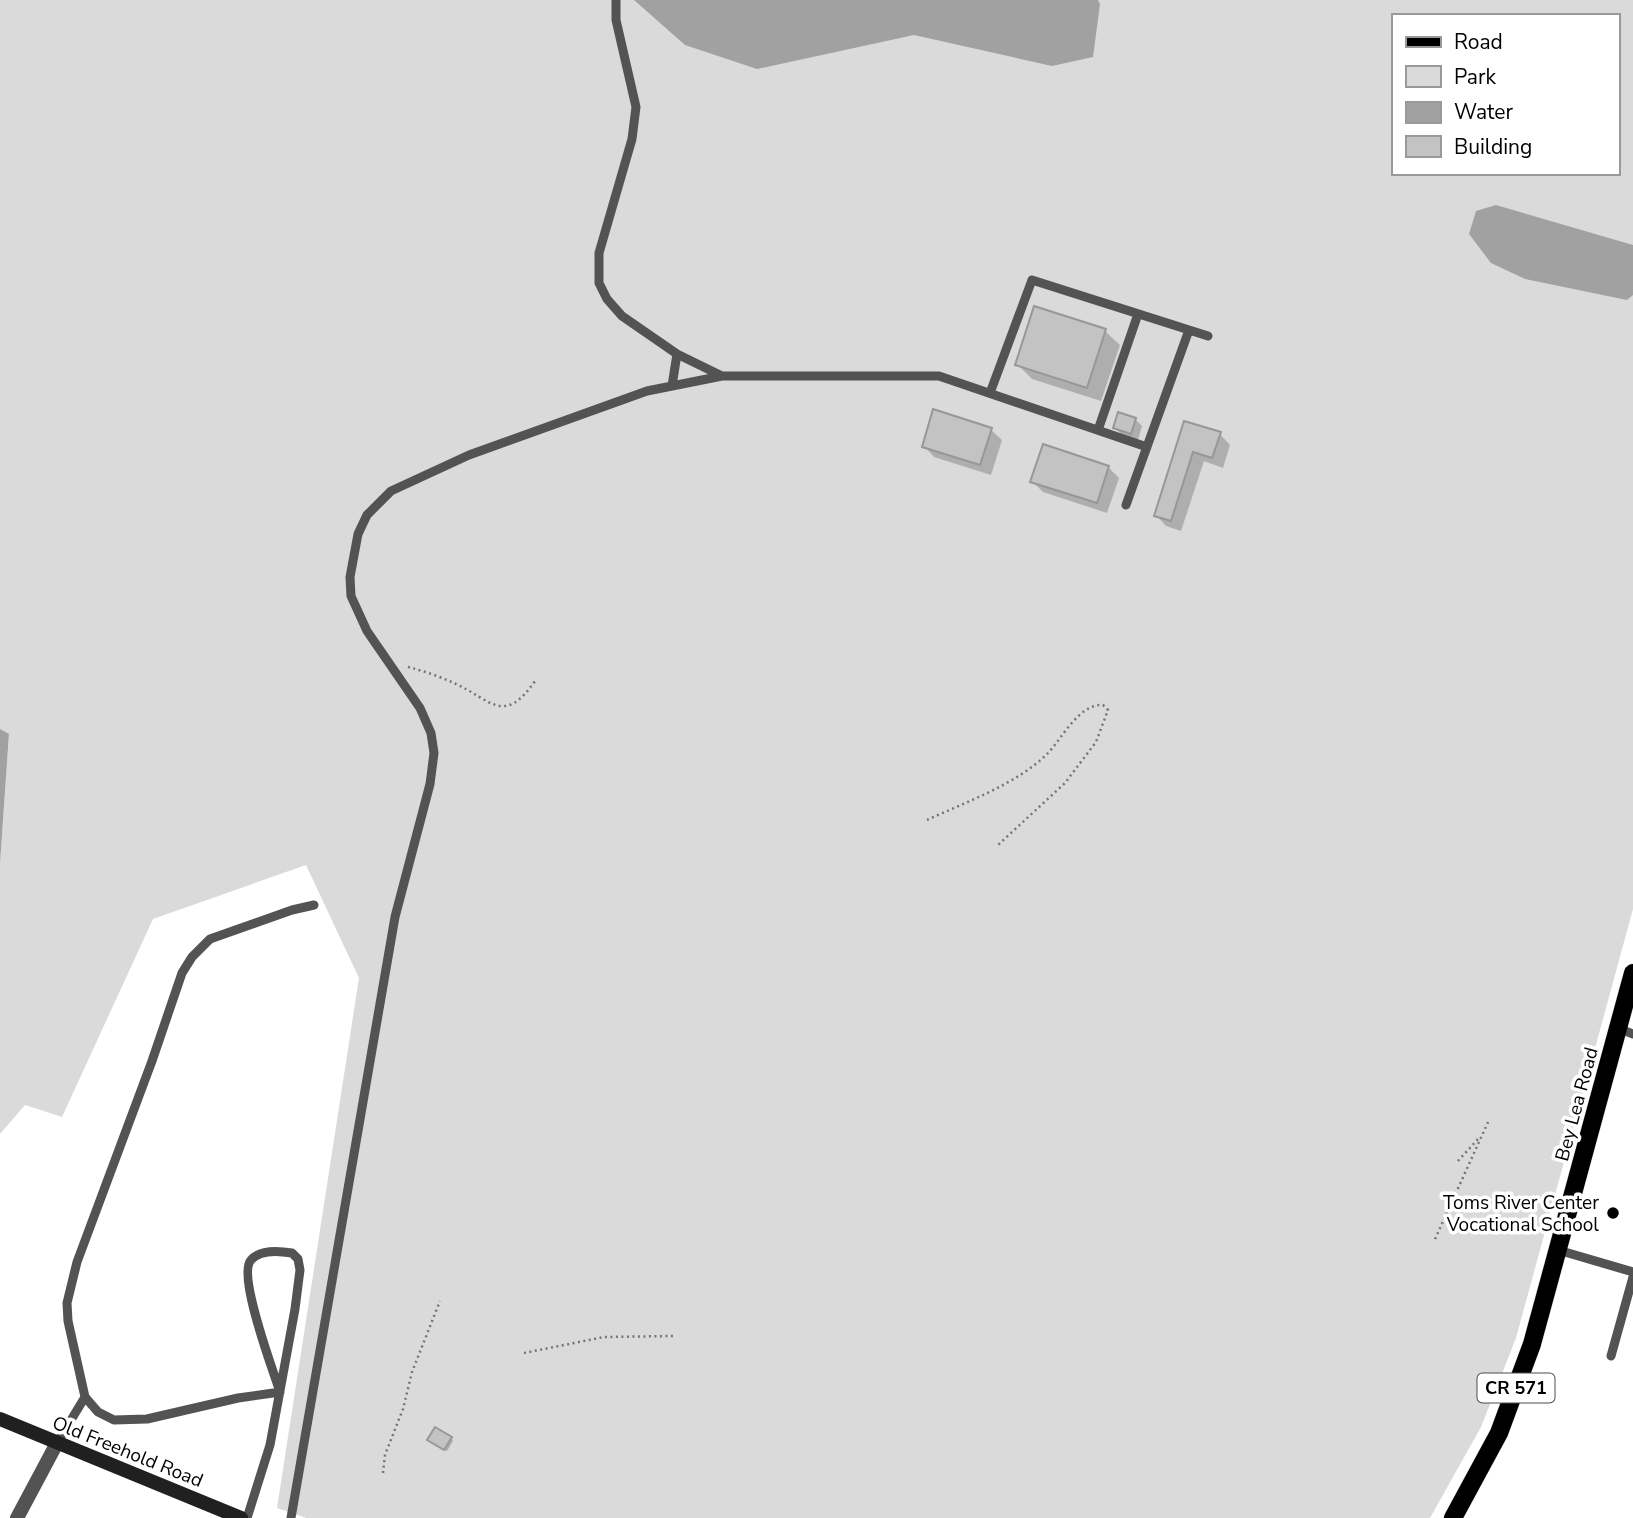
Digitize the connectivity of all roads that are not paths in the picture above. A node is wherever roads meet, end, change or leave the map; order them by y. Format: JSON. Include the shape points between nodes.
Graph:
{"nodes":[{"id":1,"x":616,"y":0,"type":"edge"},
{"id":2,"x":1138,"y":314,"type":"junction"},
{"id":3,"x":1189,"y":330,"type":"junction"},
{"id":4,"x":1208,"y":336,"type":"dead end"},
{"id":5,"x":677,"y":354,"type":"junction"},
{"id":6,"x":722,"y":376,"type":"junction"},
{"id":7,"x":671,"y":386,"type":"junction"},
{"id":8,"x":990,"y":393,"type":"junction"},
{"id":9,"x":1098,"y":430,"type":"junction"},
{"id":10,"x":1147,"y":447,"type":"junction"},
{"id":11,"x":1126,"y":505,"type":"dead end"},
{"id":12,"x":314,"y":905,"type":"dead end"},
{"id":13,"x":1633,"y":973,"type":"edge"},
{"id":14,"x":1625,"y":1031,"type":"edge"},
{"id":15,"x":1558,"y":1250,"type":"junction"},
{"id":16,"x":1633,"y":1272,"type":"edge"},
{"id":17,"x":1633,"y":1277,"type":"edge"},
{"id":18,"x":1611,"y":1356,"type":"dead end"},
{"id":19,"x":280,"y":1392,"type":"junction"},
{"id":20,"x":85,"y":1397,"type":"junction"},
{"id":21,"x":0,"y":1419,"type":"edge"},
{"id":22,"x":58,"y":1443,"type":"junction"},
{"id":23,"x":18,"y":1518,"type":"edge"},
{"id":24,"x":240,"y":1518,"type":"edge"},
{"id":25,"x":247,"y":1518,"type":"edge"},
{"id":26,"x":291,"y":1518,"type":"edge"},
{"id":27,"x":1453,"y":1518,"type":"edge"}],
"edges":[{"from":1,"to":5,"type":"lane","via":[[616,20],[636,107],[632,139],[599,253],[599,283],[622,316]]},
{"from":2,"to":3,"type":"lane"},
{"from":2,"to":8,"type":"lane","via":[[1032,280]]},
{"from":2,"to":9,"type":"lane"},
{"from":3,"to":4,"type":"lane"},
{"from":3,"to":10,"type":"lane"},
{"from":5,"to":6,"type":"lane"},
{"from":5,"to":7,"type":"lane"},
{"from":6,"to":7,"type":"lane"},
{"from":6,"to":8,"type":"lane","via":[[939,376]]},
{"from":7,"to":26,"type":"lane","via":[[469,455],[391,491],[368,515],[358,534],[349,578],[351,596],[367,631],[420,708],[434,754],[395,917]]},
{"from":8,"to":9,"type":"lane"},
{"from":9,"to":10,"type":"lane"},
{"from":10,"to":11,"type":"lane"},
{"from":12,"to":20,"type":"lane","via":[[210,939],[182,973],[77,1262],[67,1303]]},
{"from":13,"to":14,"type":"main road","name":"Bey Lea Road","number":"CR 571"},
{"from":14,"to":15,"type":"main road","name":"Bey Lea Road","number":"CR 571"},
{"from":15,"to":16,"type":"lane"},
{"from":15,"to":27,"type":"main road","name":"Bey Lea Road","number":"CR 571","via":[[1532,1343],[1499,1433]]},
{"from":17,"to":18,"type":"lane"},
{"from":19,"to":19,"type":"lane","via":[[300,1270],[292,1253],[277,1251],[250,1260],[246,1272]]},
{"from":19,"to":20,"type":"lane","via":[[147,1419],[114,1420],[98,1412]]},
{"from":19,"to":25,"type":"lane","via":[[270,1446]]},
{"from":20,"to":22,"type":"lane"},
{"from":21,"to":22,"type":"main road","name":"Old Freehold Road"},
{"from":22,"to":23,"type":"street"},
{"from":22,"to":24,"type":"main road","name":"Old Freehold Road"}]}
